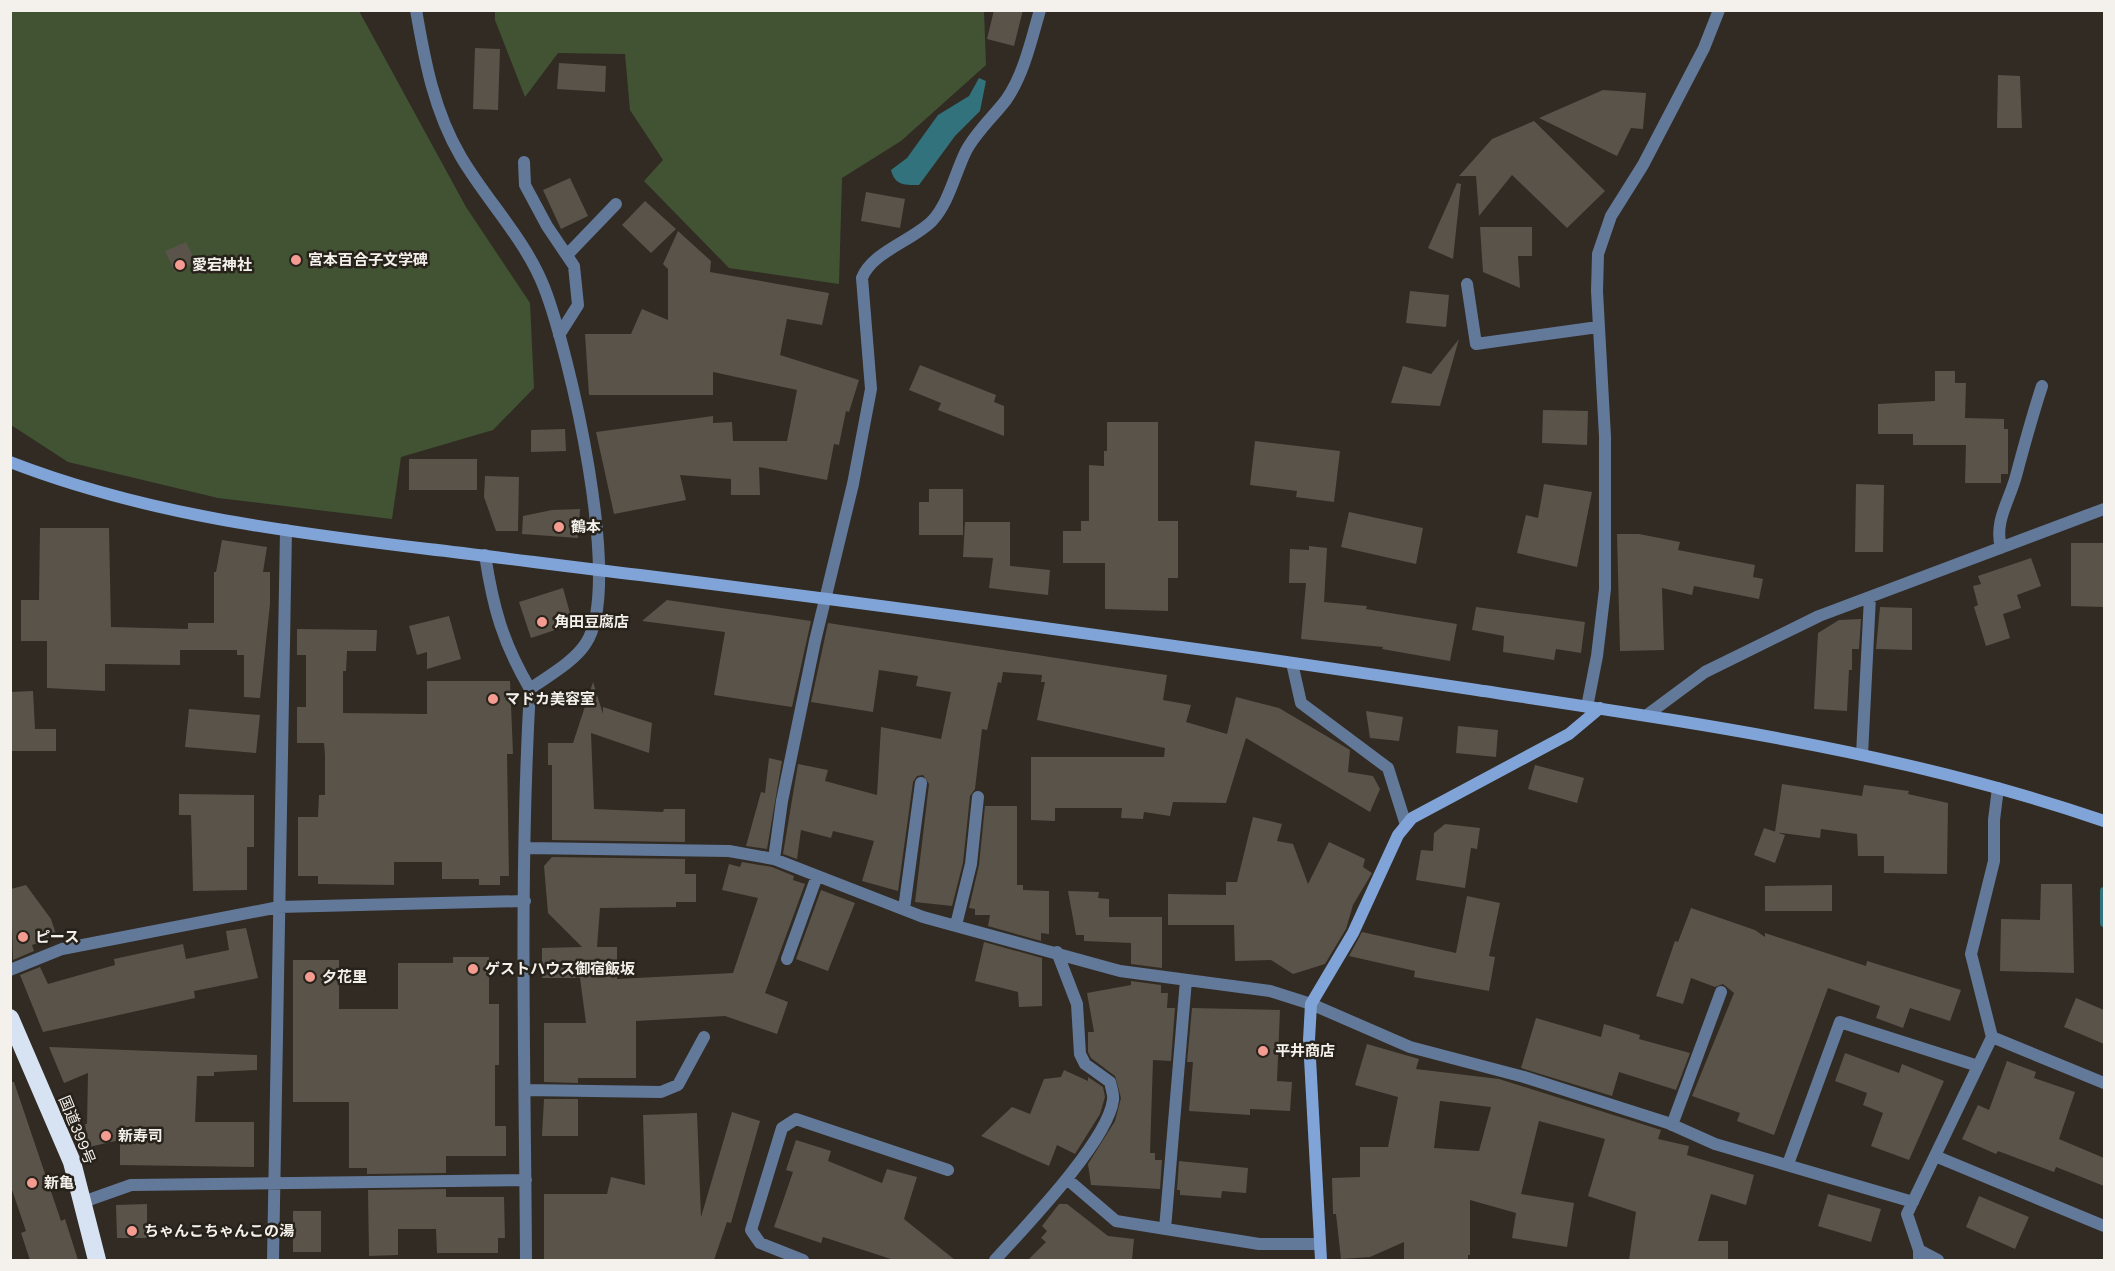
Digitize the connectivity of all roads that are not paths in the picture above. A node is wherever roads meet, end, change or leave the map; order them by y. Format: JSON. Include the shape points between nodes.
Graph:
{"nodes":[{"id":1,"x":416,"y":10,"type":"edge"},
{"id":2,"x":1040,"y":10,"type":"edge"},
{"id":3,"x":1719,"y":10,"type":"edge"},
{"id":4,"x":524,"y":162,"type":"dead end"},
{"id":5,"x":616,"y":204,"type":"dead end"},
{"id":6,"x":567,"y":255,"type":"junction"},
{"id":7,"x":1467,"y":284,"type":"dead end"},
{"id":8,"x":1598,"y":327,"type":"junction"},
{"id":9,"x":559,"y":335,"type":"junction"},
{"id":10,"x":2042,"y":386,"type":"dead end"},
{"id":11,"x":10,"y":462,"type":"edge"},
{"id":12,"x":2104,"y":509,"type":"edge"},
{"id":13,"x":286,"y":530,"type":"junction"},
{"id":14,"x":2001,"y":548,"type":"junction"},
{"id":15,"x":485,"y":555,"type":"junction"},
{"id":16,"x":599,"y":570,"type":"junction"},
{"id":17,"x":1870,"y":597,"type":"junction"},
{"id":18,"x":826,"y":599,"type":"junction"},
{"id":19,"x":1292,"y":663,"type":"junction"},
{"id":20,"x":530,"y":689,"type":"junction"},
{"id":21,"x":1587,"y":707,"type":"junction"},
{"id":22,"x":1600,"y":708,"type":"junction"},
{"id":23,"x":1647,"y":715,"type":"junction"},
{"id":24,"x":1862,"y":755,"type":"junction"},
{"id":25,"x":921,"y":783,"type":"dead end"},
{"id":26,"x":1998,"y":788,"type":"junction"},
{"id":27,"x":978,"y":797,"type":"dead end"},
{"id":28,"x":2104,"y":821,"type":"edge"},
{"id":29,"x":1406,"y":825,"type":"junction"},
{"id":30,"x":526,"y":848,"type":"junction"},
{"id":31,"x":774,"y":859,"type":"junction"},
{"id":32,"x":817,"y":876,"type":"junction"},
{"id":33,"x":525,"y":901,"type":"junction"},
{"id":34,"x":279,"y":907,"type":"junction"},
{"id":35,"x":904,"y":909,"type":"junction"},
{"id":36,"x":956,"y":926,"type":"junction"},
{"id":37,"x":1057,"y":952,"type":"junction"},
{"id":38,"x":787,"y":959,"type":"dead end"},
{"id":39,"x":10,"y":970,"type":"edge"},
{"id":40,"x":1186,"y":980,"type":"junction"},
{"id":41,"x":1721,"y":992,"type":"dead end"},
{"id":42,"x":1311,"y":1004,"type":"junction"},
{"id":43,"x":10,"y":1018,"type":"edge"},
{"id":44,"x":704,"y":1037,"type":"dead end"},
{"id":45,"x":1992,"y":1037,"type":"junction"},
{"id":46,"x":1978,"y":1066,"type":"junction"},
{"id":47,"x":2104,"y":1083,"type":"edge"},
{"id":48,"x":525,"y":1090,"type":"junction"},
{"id":49,"x":1672,"y":1125,"type":"junction"},
{"id":50,"x":1935,"y":1156,"type":"junction"},
{"id":51,"x":1788,"y":1164,"type":"junction"},
{"id":52,"x":948,"y":1170,"type":"dead end"},
{"id":53,"x":1067,"y":1179,"type":"junction"},
{"id":54,"x":526,"y":1180,"type":"junction"},
{"id":55,"x":274,"y":1182,"type":"junction"},
{"id":56,"x":83,"y":1202,"type":"junction"},
{"id":57,"x":1913,"y":1202,"type":"junction"},
{"id":58,"x":2104,"y":1226,"type":"edge"},
{"id":59,"x":1165,"y":1229,"type":"junction"},
{"id":60,"x":1318,"y":1244,"type":"junction"},
{"id":61,"x":1919,"y":1255,"type":"edge"},
{"id":62,"x":97,"y":1260,"type":"edge"},
{"id":63,"x":273,"y":1260,"type":"edge"},
{"id":64,"x":526,"y":1260,"type":"edge"},
{"id":65,"x":803,"y":1260,"type":"edge"},
{"id":66,"x":995,"y":1260,"type":"edge"},
{"id":67,"x":1321,"y":1260,"type":"edge"},
{"id":68,"x":1938,"y":1260,"type":"edge"}],
"edges":[{"from":1,"to":9,"type":"street","via":[[432,90],[446,128],[537,275]]},
{"from":2,"to":18,"type":"street","via":[[1026,59],[1007,98],[967,149],[934,219],[914,237],[878,258],[862,278],[871,389]]},
{"from":3,"to":8,"type":"street","via":[[1704,48],[1643,165],[1611,216],[1598,254]]},
{"from":4,"to":6,"type":"street","via":[[525,185]]},
{"from":5,"to":6,"type":"street"},
{"from":6,"to":9,"type":"street","via":[[574,266],[578,305]]},
{"from":7,"to":8,"type":"street","via":[[1476,344]]},
{"from":8,"to":21,"type":"street","via":[[1605,437],[1605,589]]},
{"from":9,"to":16,"type":"street","via":[[588,461]]},
{"from":10,"to":14,"type":"street","via":[[2016,479],[2002,512],[1997,533]]},
{"from":11,"to":13,"type":"street","via":[[68,485],[172,511]]},
{"from":12,"to":14,"type":"street"},
{"from":13,"to":15,"type":"street"},
{"from":13,"to":34,"type":"street"},
{"from":14,"to":17,"type":"street"},
{"from":15,"to":16,"type":"street"},
{"from":15,"to":20,"type":"street","via":[[492,605]]},
{"from":16,"to":18,"type":"street"},
{"from":16,"to":20,"type":"street","via":[[596,615],[586,644]]},
{"from":17,"to":23,"type":"street","via":[[1819,616],[1705,672]]},
{"from":17,"to":24,"type":"street"},
{"from":18,"to":19,"type":"street"},
{"from":18,"to":31,"type":"street","via":[[784,790]]},
{"from":19,"to":21,"type":"street"},
{"from":19,"to":29,"type":"street","via":[[1301,703],[1388,768]]},
{"from":20,"to":30,"type":"street"},
{"from":21,"to":22,"type":"street"},
{"from":22,"to":23,"type":"street"},
{"from":22,"to":29,"type":"street","via":[[1569,734],[1412,818]]},
{"from":23,"to":24,"type":"street"},
{"from":24,"to":26,"type":"street"},
{"from":25,"to":35,"type":"street"},
{"from":26,"to":28,"type":"street"},
{"from":26,"to":45,"type":"street","via":[[1994,861],[1971,954]]},
{"from":27,"to":36,"type":"street","via":[[971,864]]},
{"from":29,"to":42,"type":"street","via":[[1353,933]]},
{"from":30,"to":31,"type":"street","via":[[729,851]]},
{"from":30,"to":33,"type":"street"},
{"from":31,"to":32,"type":"street"},
{"from":32,"to":35,"type":"street"},
{"from":32,"to":38,"type":"street"},
{"from":33,"to":34,"type":"street"},
{"from":33,"to":48,"type":"street"},
{"from":34,"to":39,"type":"street","via":[[62,949]]},
{"from":34,"to":55,"type":"street"},
{"from":35,"to":36,"type":"street"},
{"from":36,"to":37,"type":"street"},
{"from":37,"to":40,"type":"street","via":[[1120,971]]},
{"from":37,"to":53,"type":"street","via":[[1077,1004],[1080,1054],[1085,1064],[1110,1082],[1114,1099],[1106,1122]]},
{"from":40,"to":42,"type":"street","via":[[1270,991]]},
{"from":40,"to":59,"type":"street"},
{"from":41,"to":49,"type":"street"},
{"from":42,"to":49,"type":"street","via":[[1410,1047],[1524,1077]]},
{"from":42,"to":60,"type":"street","via":[[1309,1040]]},
{"from":43,"to":56,"type":"highway","name":"国道399号","via":[[72,1162]]},
{"from":44,"to":48,"type":"street","via":[[678,1085],[660,1092]]},
{"from":45,"to":46,"type":"street"},
{"from":45,"to":47,"type":"street"},
{"from":46,"to":50,"type":"street"},
{"from":46,"to":51,"type":"street","via":[[1840,1022]]},
{"from":48,"to":54,"type":"street"},
{"from":49,"to":51,"type":"street","via":[[1715,1144]]},
{"from":50,"to":57,"type":"street"},
{"from":50,"to":58,"type":"street"},
{"from":51,"to":57,"type":"street"},
{"from":52,"to":65,"type":"street","via":[[796,1119],[782,1128],[751,1230],[760,1243]]},
{"from":53,"to":59,"type":"street","via":[[1116,1221]]},
{"from":53,"to":66,"type":"street"},
{"from":54,"to":55,"type":"street"},
{"from":54,"to":64,"type":"street"},
{"from":55,"to":56,"type":"street","via":[[131,1185]]},
{"from":55,"to":63,"type":"street"},
{"from":56,"to":62,"type":"highway","name":"国道399号"},
{"from":57,"to":61,"type":"street","via":[[1907,1214]]},
{"from":59,"to":60,"type":"street","via":[[1259,1244]]},
{"from":60,"to":67,"type":"street"},
{"from":61,"to":68,"type":"street"}]}
